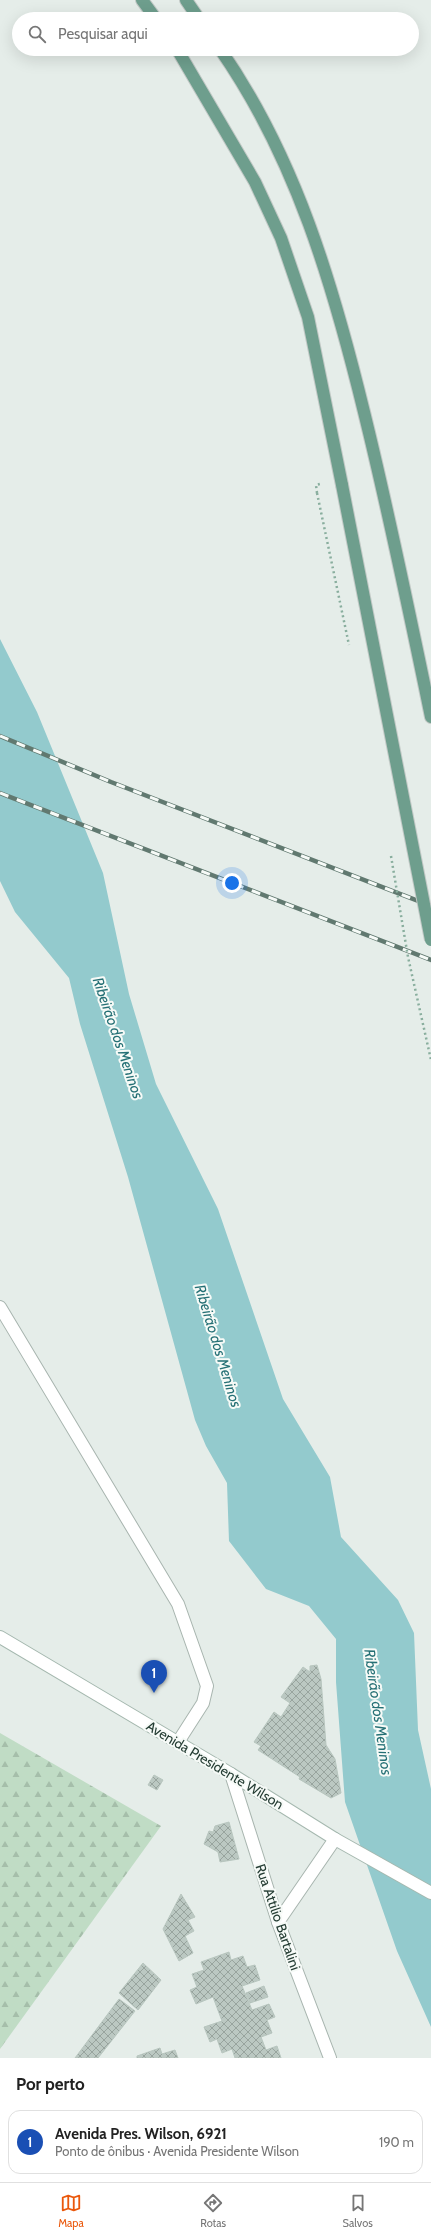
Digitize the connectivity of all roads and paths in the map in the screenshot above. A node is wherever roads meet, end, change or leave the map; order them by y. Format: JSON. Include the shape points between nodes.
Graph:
{"nodes":[{"id":1,"x":142,"y":0,"type":"edge"},
{"id":2,"x":186,"y":0,"type":"edge"},
{"id":3,"x":151,"y":12,"type":"edge"},
{"id":4,"x":194,"y":12,"type":"edge"},
{"id":5,"x":181,"y":56,"type":"edge"},
{"id":6,"x":224,"y":56,"type":"edge"},
{"id":7,"x":318,"y":493,"type":"dead end"},
{"id":8,"x":351,"y":652,"type":"dead end"},
{"id":9,"x":431,"y":717,"type":"edge"},
{"id":10,"x":389,"y":848,"type":"dead end"},
{"id":11,"x":431,"y":940,"type":"edge"},
{"id":12,"x":431,"y":1060,"type":"edge"},
{"id":13,"x":0,"y":1307,"type":"edge"},
{"id":14,"x":0,"y":1637,"type":"edge"},
{"id":15,"x":178,"y":1742,"type":"junction"},
{"id":16,"x":231,"y":1774,"type":"junction"},
{"id":17,"x":335,"y":1839,"type":"junction"},
{"id":18,"x":431,"y":1893,"type":"edge"},
{"id":19,"x":278,"y":1922,"type":"junction"},
{"id":20,"x":330,"y":2058,"type":"edge"}],
"edges":[{"from":1,"to":3,"type":"main road"},
{"from":2,"to":4,"type":"main road"},
{"from":5,"to":11,"type":"main road","bridge":true,"via":[[254,182],[281,238],[308,317]]},
{"from":6,"to":9,"type":"main road","via":[[267,126],[295,185],[344,327],[385,496]]},
{"from":7,"to":8,"type":"path","bridge":true},
{"from":10,"to":12,"type":"path","bridge":true,"via":[[408,957]]},
{"from":13,"to":15,"type":"main road","via":[[178,1604],[207,1686],[203,1703]]},
{"from":14,"to":15,"type":"main road","name":"Avenida Presidente Wilson"},
{"from":15,"to":16,"type":"main road","name":"Avenida Presidente Wilson"},
{"from":16,"to":17,"type":"main road","name":"Avenida Presidente Wilson"},
{"from":16,"to":19,"type":"main road","name":"Rua Attilio Bartalini"},
{"from":17,"to":18,"type":"main road","name":"Avenida Presidente Wilson"},
{"from":17,"to":19,"type":"main road"},
{"from":19,"to":20,"type":"main road","name":"Rua Attilio Bartalini"}]}
